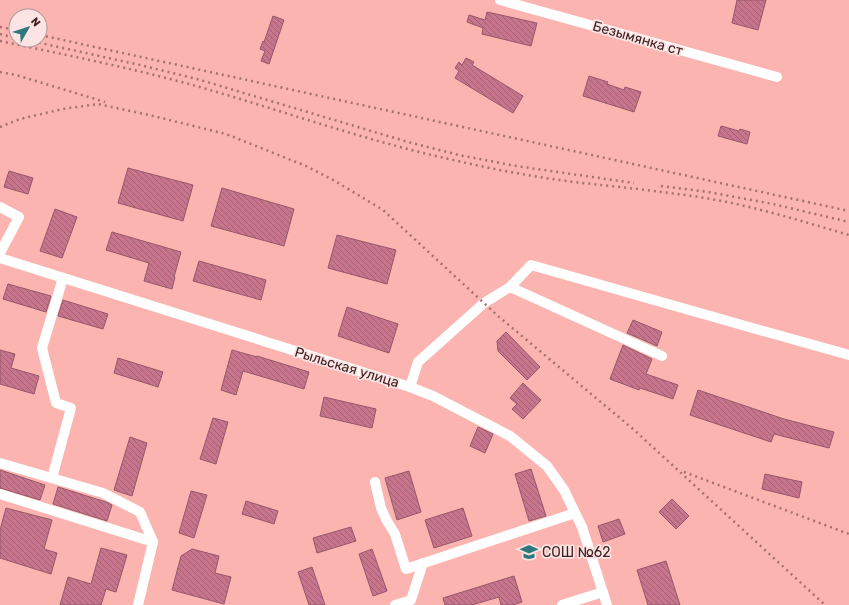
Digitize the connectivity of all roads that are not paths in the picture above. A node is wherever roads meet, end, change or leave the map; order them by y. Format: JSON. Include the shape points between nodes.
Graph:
{"nodes":[{"id":1,"x":500,"y":0,"type":"edge"},
{"id":2,"x":777,"y":77,"type":"dead end"},
{"id":3,"x":0,"y":207,"type":"edge"},
{"id":4,"x":0,"y":253,"type":"edge"},
{"id":5,"x":0,"y":258,"type":"edge"},
{"id":6,"x":63,"y":278,"type":"junction"},
{"id":7,"x":510,"y":288,"type":"junction"},
{"id":8,"x":849,"y":355,"type":"edge"},
{"id":9,"x":662,"y":356,"type":"dead end"},
{"id":10,"x":410,"y":387,"type":"junction"},
{"id":11,"x":0,"y":462,"type":"edge"},
{"id":12,"x":52,"y":478,"type":"junction"},
{"id":13,"x":375,"y":482,"type":"dead end"},
{"id":14,"x":0,"y":494,"type":"edge"},
{"id":15,"x":575,"y":513,"type":"junction"},
{"id":16,"x":153,"y":542,"type":"junction"},
{"id":17,"x":423,"y":563,"type":"junction"},
{"id":18,"x":603,"y":592,"type":"junction"},
{"id":19,"x":138,"y":605,"type":"edge"},
{"id":20,"x":395,"y":605,"type":"edge"},
{"id":21,"x":562,"y":605,"type":"edge"},
{"id":22,"x":607,"y":605,"type":"edge"}],
"edges":[{"from":1,"to":2,"type":"street","name":"Безымянка ст"},
{"from":3,"to":4,"type":"street","via":[[20,217]]},
{"from":5,"to":6,"type":"street","name":"Рыльская улица"},
{"from":6,"to":10,"type":"street","name":"Рыльская улица"},
{"from":6,"to":12,"type":"street","via":[[42,348],[56,403],[71,408]]},
{"from":7,"to":8,"type":"street","via":[[531,265]]},
{"from":7,"to":9,"type":"street"},
{"from":7,"to":10,"type":"street","via":[[484,303],[418,362]]},
{"from":10,"to":15,"type":"street","name":"Рыльская улица","via":[[433,396],[510,436],[547,466],[564,490]]},
{"from":11,"to":12,"type":"street"},
{"from":12,"to":16,"type":"street","via":[[103,493],[140,512]]},
{"from":13,"to":17,"type":"street","via":[[381,508],[395,534],[406,568]]},
{"from":14,"to":16,"type":"street"},
{"from":15,"to":17,"type":"street"},
{"from":15,"to":18,"type":"street","name":"Рыльская улица"},
{"from":16,"to":19,"type":"street"},
{"from":17,"to":20,"type":"street","via":[[411,600]]},
{"from":18,"to":21,"type":"street"},
{"from":18,"to":22,"type":"street","name":"Рыльская улица"}]}
